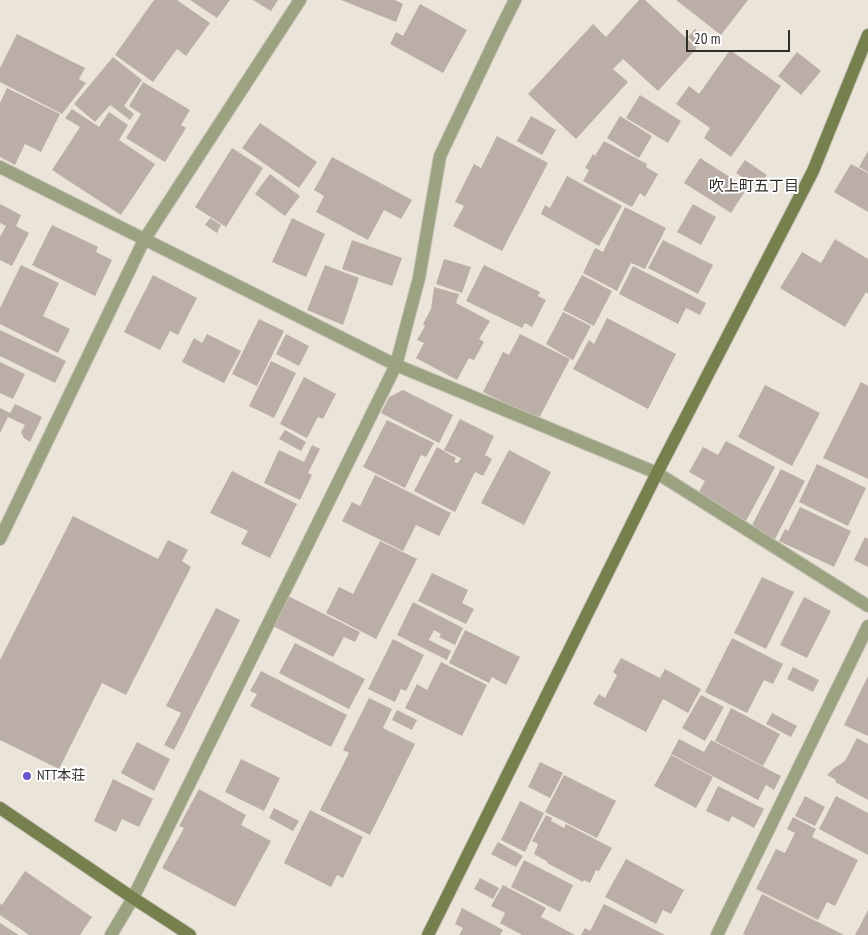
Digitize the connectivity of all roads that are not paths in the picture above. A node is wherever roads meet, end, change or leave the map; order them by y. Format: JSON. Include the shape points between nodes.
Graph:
{"nodes":[{"id":1,"x":300,"y":0,"type":"edge"},
{"id":2,"x":516,"y":0,"type":"edge"},
{"id":3,"x":868,"y":35,"type":"edge"},
{"id":4,"x":0,"y":168,"type":"edge"},
{"id":5,"x":144,"y":240,"type":"junction"},
{"id":6,"x":396,"y":365,"type":"junction"},
{"id":7,"x":657,"y":473,"type":"junction"},
{"id":8,"x":0,"y":539,"type":"edge"},
{"id":9,"x":868,"y":606,"type":"edge"},
{"id":10,"x":868,"y":626,"type":"edge"},
{"id":11,"x":0,"y":808,"type":"edge"},
{"id":12,"x":133,"y":898,"type":"junction"},
{"id":13,"x":111,"y":935,"type":"edge"},
{"id":14,"x":190,"y":935,"type":"edge"},
{"id":15,"x":428,"y":935,"type":"edge"},
{"id":16,"x":716,"y":935,"type":"edge"}],
"edges":[{"from":1,"to":5,"type":"street"},
{"from":2,"to":6,"type":"street","via":[[440,156],[419,278]]},
{"from":3,"to":7,"type":"street","via":[[813,171]]},
{"from":4,"to":5,"type":"street"},
{"from":5,"to":6,"type":"street"},
{"from":5,"to":8,"type":"street"},
{"from":6,"to":7,"type":"street"},
{"from":6,"to":12,"type":"street"},
{"from":7,"to":9,"type":"street"},
{"from":7,"to":15,"type":"street"},
{"from":10,"to":16,"type":"street"},
{"from":11,"to":12,"type":"street"},
{"from":12,"to":13,"type":"street"},
{"from":12,"to":14,"type":"street"}]}
